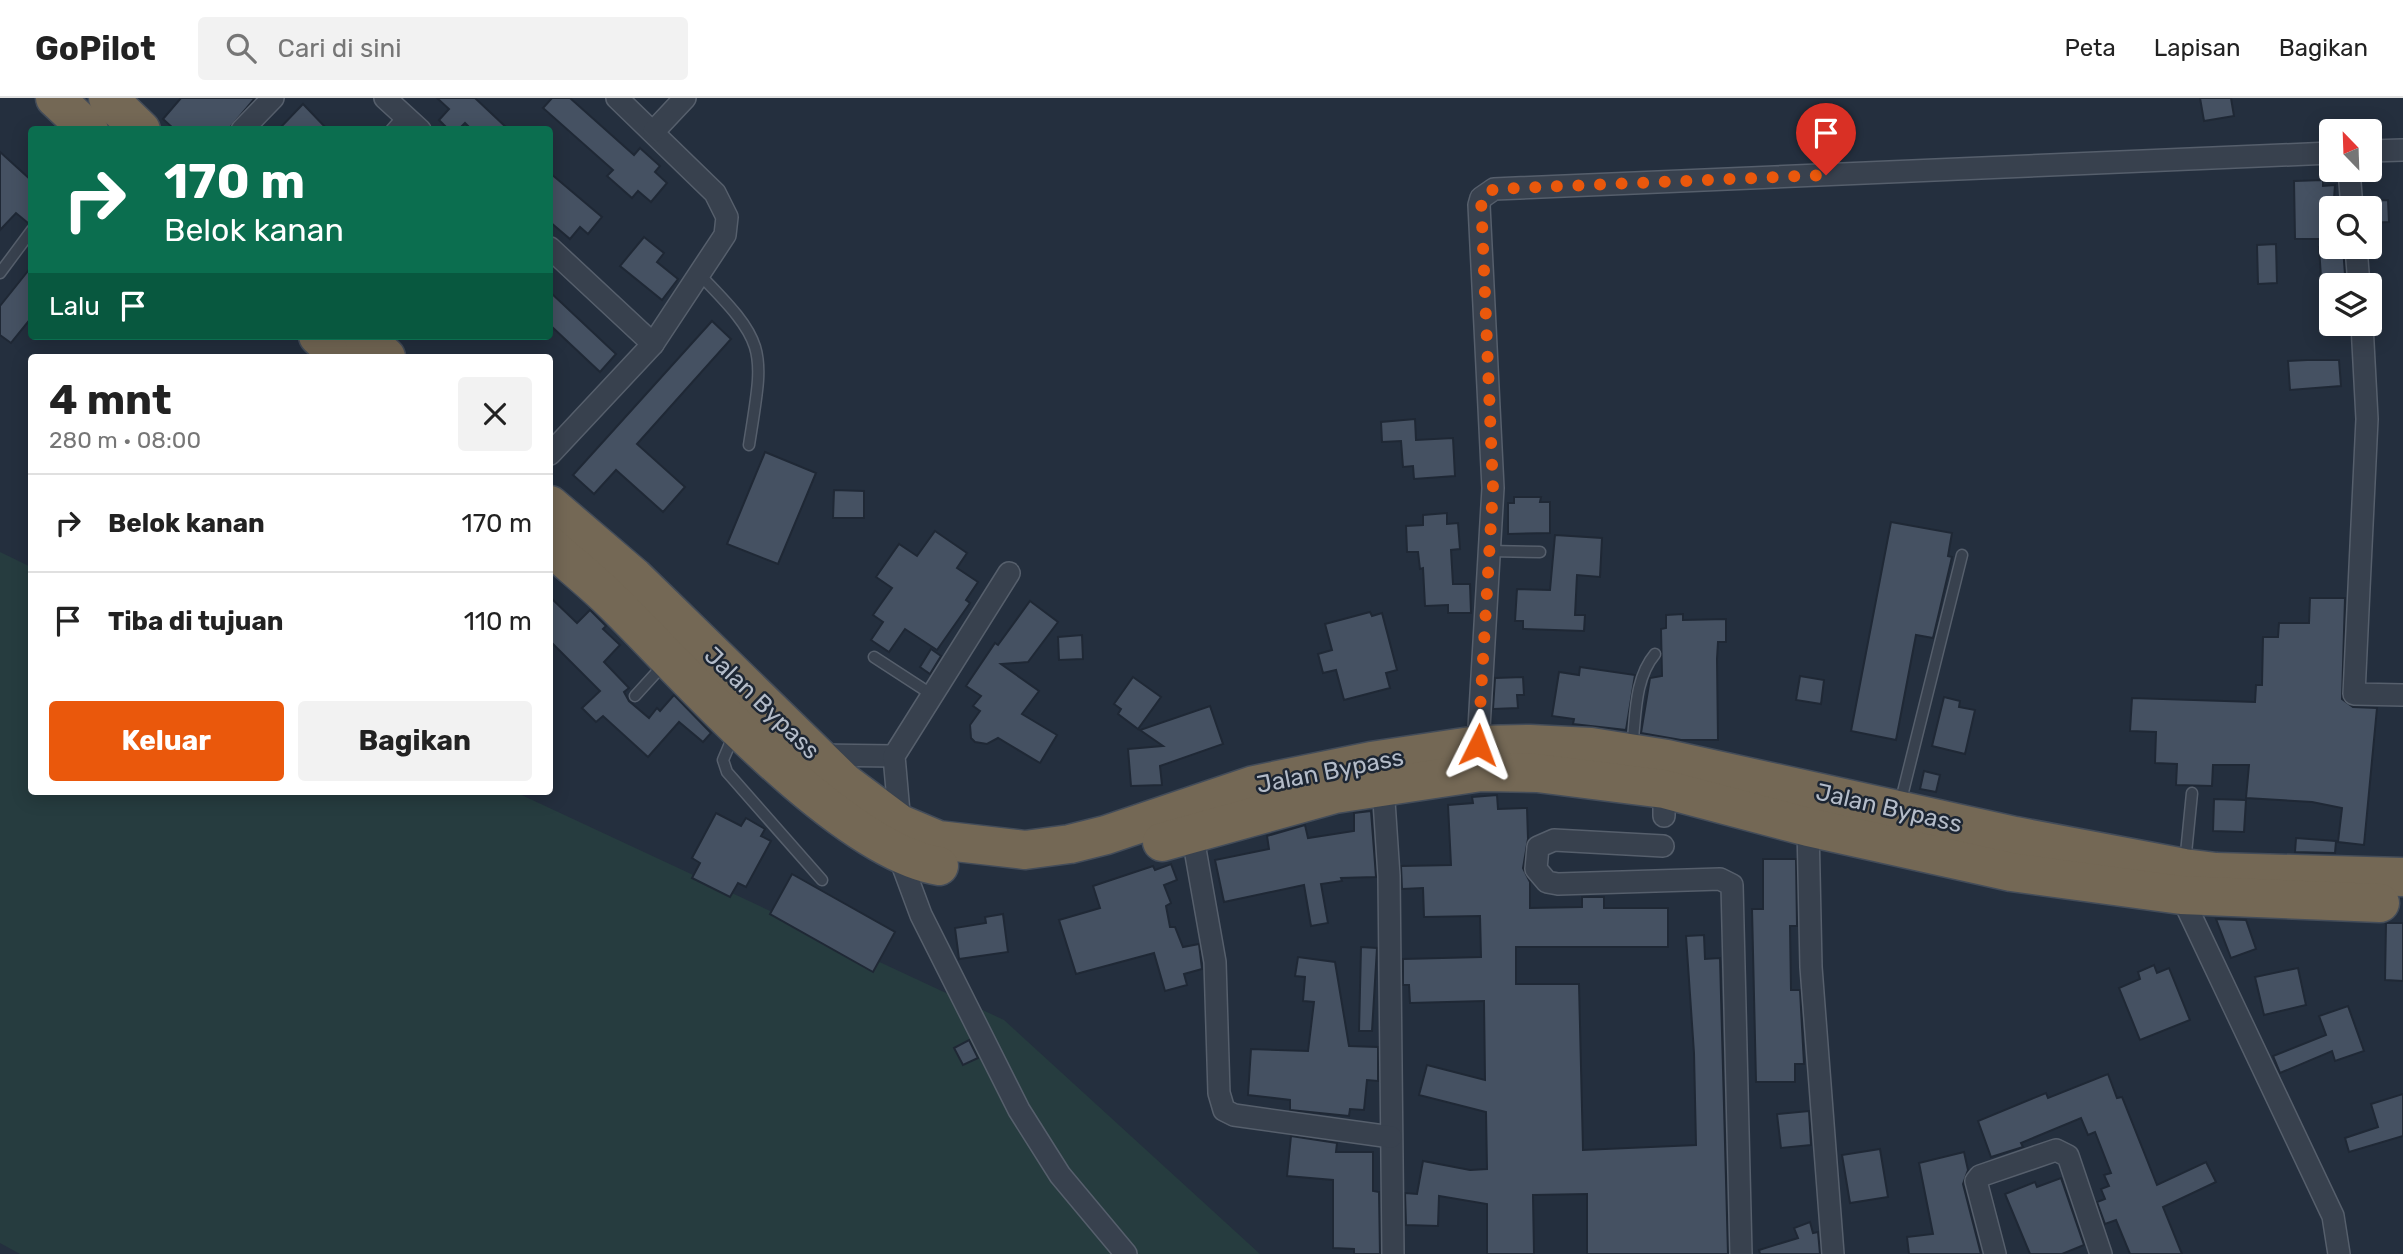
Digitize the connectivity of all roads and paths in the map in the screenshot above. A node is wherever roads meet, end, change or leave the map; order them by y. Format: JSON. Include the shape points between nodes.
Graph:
{"nodes":[{"id":1,"x":55,"y":98,"type":"edge"},
{"id":2,"x":108,"y":98,"type":"edge"},
{"id":3,"x":273,"y":98,"type":"edge"},
{"id":4,"x":385,"y":98,"type":"edge"},
{"id":5,"x":617,"y":98,"type":"edge"},
{"id":6,"x":685,"y":98,"type":"edge"},
{"id":7,"x":398,"y":122,"type":"edge"},
{"id":8,"x":85,"y":126,"type":"edge"},
{"id":9,"x":137,"y":126,"type":"edge"},
{"id":10,"x":246,"y":126,"type":"edge"},
{"id":11,"x":653,"y":131,"type":"junction"},
{"id":12,"x":2403,"y":150,"type":"edge"},
{"id":13,"x":2382,"y":151,"type":"edge"},
{"id":14,"x":2319,"y":154,"type":"edge"},
{"id":15,"x":28,"y":235,"type":"edge"},
{"id":16,"x":553,"y":251,"type":"edge"},
{"id":17,"x":0,"y":273,"type":"edge"},
{"id":18,"x":699,"y":274,"type":"junction"},
{"id":19,"x":2363,"y":336,"type":"edge"},
{"id":20,"x":322,"y":340,"type":"edge"},
{"id":21,"x":367,"y":340,"type":"edge"},
{"id":22,"x":653,"y":344,"type":"junction"},
{"id":23,"x":338,"y":354,"type":"edge"},
{"id":24,"x":383,"y":354,"type":"edge"},
{"id":25,"x":749,"y":445,"type":"dead end"},
{"id":26,"x":553,"y":451,"type":"edge"},
{"id":27,"x":553,"y":508,"type":"edge"},
{"id":28,"x":553,"y":548,"type":"edge"},
{"id":29,"x":1489,"y":551,"type":"junction"},
{"id":30,"x":1540,"y":552,"type":"dead end"},
{"id":31,"x":1962,"y":555,"type":"dead end"},
{"id":32,"x":1009,"y":573,"type":"dead end"},
{"id":33,"x":623,"y":589,"type":"junction"},
{"id":34,"x":1655,"y":654,"type":"dead end"},
{"id":35,"x":874,"y":657,"type":"dead end"},
{"id":36,"x":669,"y":659,"type":"junction"},
{"id":37,"x":2403,"y":695,"type":"edge"},
{"id":38,"x":635,"y":696,"type":"dead end"},
{"id":39,"x":934,"y":696,"type":"junction"},
{"id":40,"x":737,"y":725,"type":"junction"},
{"id":41,"x":1478,"y":745,"type":"junction"},
{"id":42,"x":814,"y":755,"type":"junction"},
{"id":43,"x":894,"y":756,"type":"junction"},
{"id":44,"x":1383,"y":786,"type":"junction"},
{"id":45,"x":2192,"y":793,"type":"dead end"},
{"id":46,"x":1659,"y":799,"type":"junction"},
{"id":47,"x":1898,"y":810,"type":"junction"},
{"id":48,"x":1808,"y":827,"type":"junction"},
{"id":49,"x":1192,"y":832,"type":"junction"},
{"id":50,"x":899,"y":838,"type":"junction"},
{"id":51,"x":2403,"y":877,"type":"edge"},
{"id":52,"x":1661,"y":879,"type":"junction"},
{"id":53,"x":822,"y":880,"type":"dead end"},
{"id":54,"x":2183,"y":882,"type":"junction"},
{"id":55,"x":2403,"y":904,"type":"edge"},
{"id":56,"x":1391,"y":1137,"type":"junction"},
{"id":57,"x":1126,"y":1254,"type":"edge"},
{"id":58,"x":1393,"y":1254,"type":"edge"},
{"id":59,"x":1741,"y":1254,"type":"edge"},
{"id":60,"x":1833,"y":1254,"type":"edge"},
{"id":61,"x":1994,"y":1254,"type":"edge"},
{"id":62,"x":2101,"y":1254,"type":"edge"},
{"id":63,"x":2339,"y":1254,"type":"edge"}],
"edges":[{"from":1,"to":8,"type":"highway"},
{"from":2,"to":9,"type":"highway"},
{"from":3,"to":10,"type":"street"},
{"from":4,"to":7,"type":"street"},
{"from":5,"to":11,"type":"street"},
{"from":6,"to":11,"type":"street"},
{"from":11,"to":18,"type":"street","via":[[715,193],[727,217],[725,235]]},
{"from":12,"to":13,"type":"street"},
{"from":14,"to":29,"type":"street","via":[[1494,189],[1479,205],[1492,425]]},
{"from":15,"to":17,"type":"lane"},
{"from":16,"to":22,"type":"street"},
{"from":18,"to":22,"type":"street"},
{"from":18,"to":25,"type":"lane","via":[[752,334],[760,362]]},
{"from":19,"to":37,"type":"street","via":[[2367,419],[2354,694]]},
{"from":20,"to":23,"type":"highway"},
{"from":21,"to":24,"type":"highway"},
{"from":22,"to":26,"type":"street"},
{"from":27,"to":33,"type":"highway","name":"Jalan Bypass"},
{"from":28,"to":33,"type":"highway","name":"Jalan Bypass"},
{"from":29,"to":30,"type":"lane"},
{"from":29,"to":41,"type":"street"},
{"from":31,"to":47,"type":"lane"},
{"from":32,"to":39,"type":"street"},
{"from":33,"to":36,"type":"highway","name":"Jalan Bypass"},
{"from":33,"to":42,"type":"highway","name":"Jalan Bypass"},
{"from":34,"to":46,"type":"lane","via":[[1641,678]]},
{"from":35,"to":39,"type":"lane"},
{"from":36,"to":38,"type":"lane"},
{"from":36,"to":40,"type":"highway","name":"Jalan Bypass"},
{"from":39,"to":43,"type":"street"},
{"from":40,"to":50,"type":"highway","name":"Jalan Bypass","via":[[872,839]]},
{"from":40,"to":53,"type":"lane","via":[[723,760],[727,772]]},
{"from":41,"to":46,"type":"highway","name":"Jalan Bypass","via":[[1542,745]]},
{"from":41,"to":50,"type":"highway","name":"Jalan Bypass","via":[[1254,785],[1070,844],[1025,850]]},
{"from":42,"to":43,"type":"street"},
{"from":42,"to":50,"type":"highway","name":"Jalan Bypass"},
{"from":43,"to":50,"type":"street"},
{"from":44,"to":46,"type":"highway","name":"Jalan Bypass","via":[[1495,772],[1537,773]]},
{"from":44,"to":49,"type":"highway","name":"Jalan Bypass"},
{"from":44,"to":56,"type":"street","via":[[1389,864]]},
{"from":45,"to":54,"type":"lane"},
{"from":46,"to":47,"type":"highway","name":"Jalan Bypass"},
{"from":46,"to":48,"type":"highway","name":"Jalan Bypass"},
{"from":46,"to":52,"type":"street"},
{"from":46,"to":52,"type":"street","via":[[1538,847],[1536,869],[1547,882],[1558,884]]},
{"from":47,"to":54,"type":"highway","name":"Jalan Bypass"},
{"from":48,"to":54,"type":"highway","name":"Jalan Bypass","via":[[2011,872]]},
{"from":48,"to":60,"type":"street","via":[[1811,967]]},
{"from":49,"to":50,"type":"highway","name":"Jalan Bypass","via":[[1069,871],[1027,874],[925,864]]},
{"from":49,"to":56,"type":"street","via":[[1215,962],[1219,1093],[1224,1110]]},
{"from":50,"to":57,"type":"street","via":[[921,915],[1019,1110],[1060,1175]]},
{"from":51,"to":54,"type":"highway","name":"Jalan Bypass","via":[[2216,872]]},
{"from":52,"to":59,"type":"street","via":[[1720,879],[1732,885],[1734,892]]},
{"from":54,"to":55,"type":"highway","name":"Jalan Bypass"},
{"from":54,"to":63,"type":"street","via":[[2333,1216]]},
{"from":56,"to":58,"type":"street"},
{"from":61,"to":62,"type":"street","via":[[1976,1181],[2056,1150],[2068,1156]]}]}
